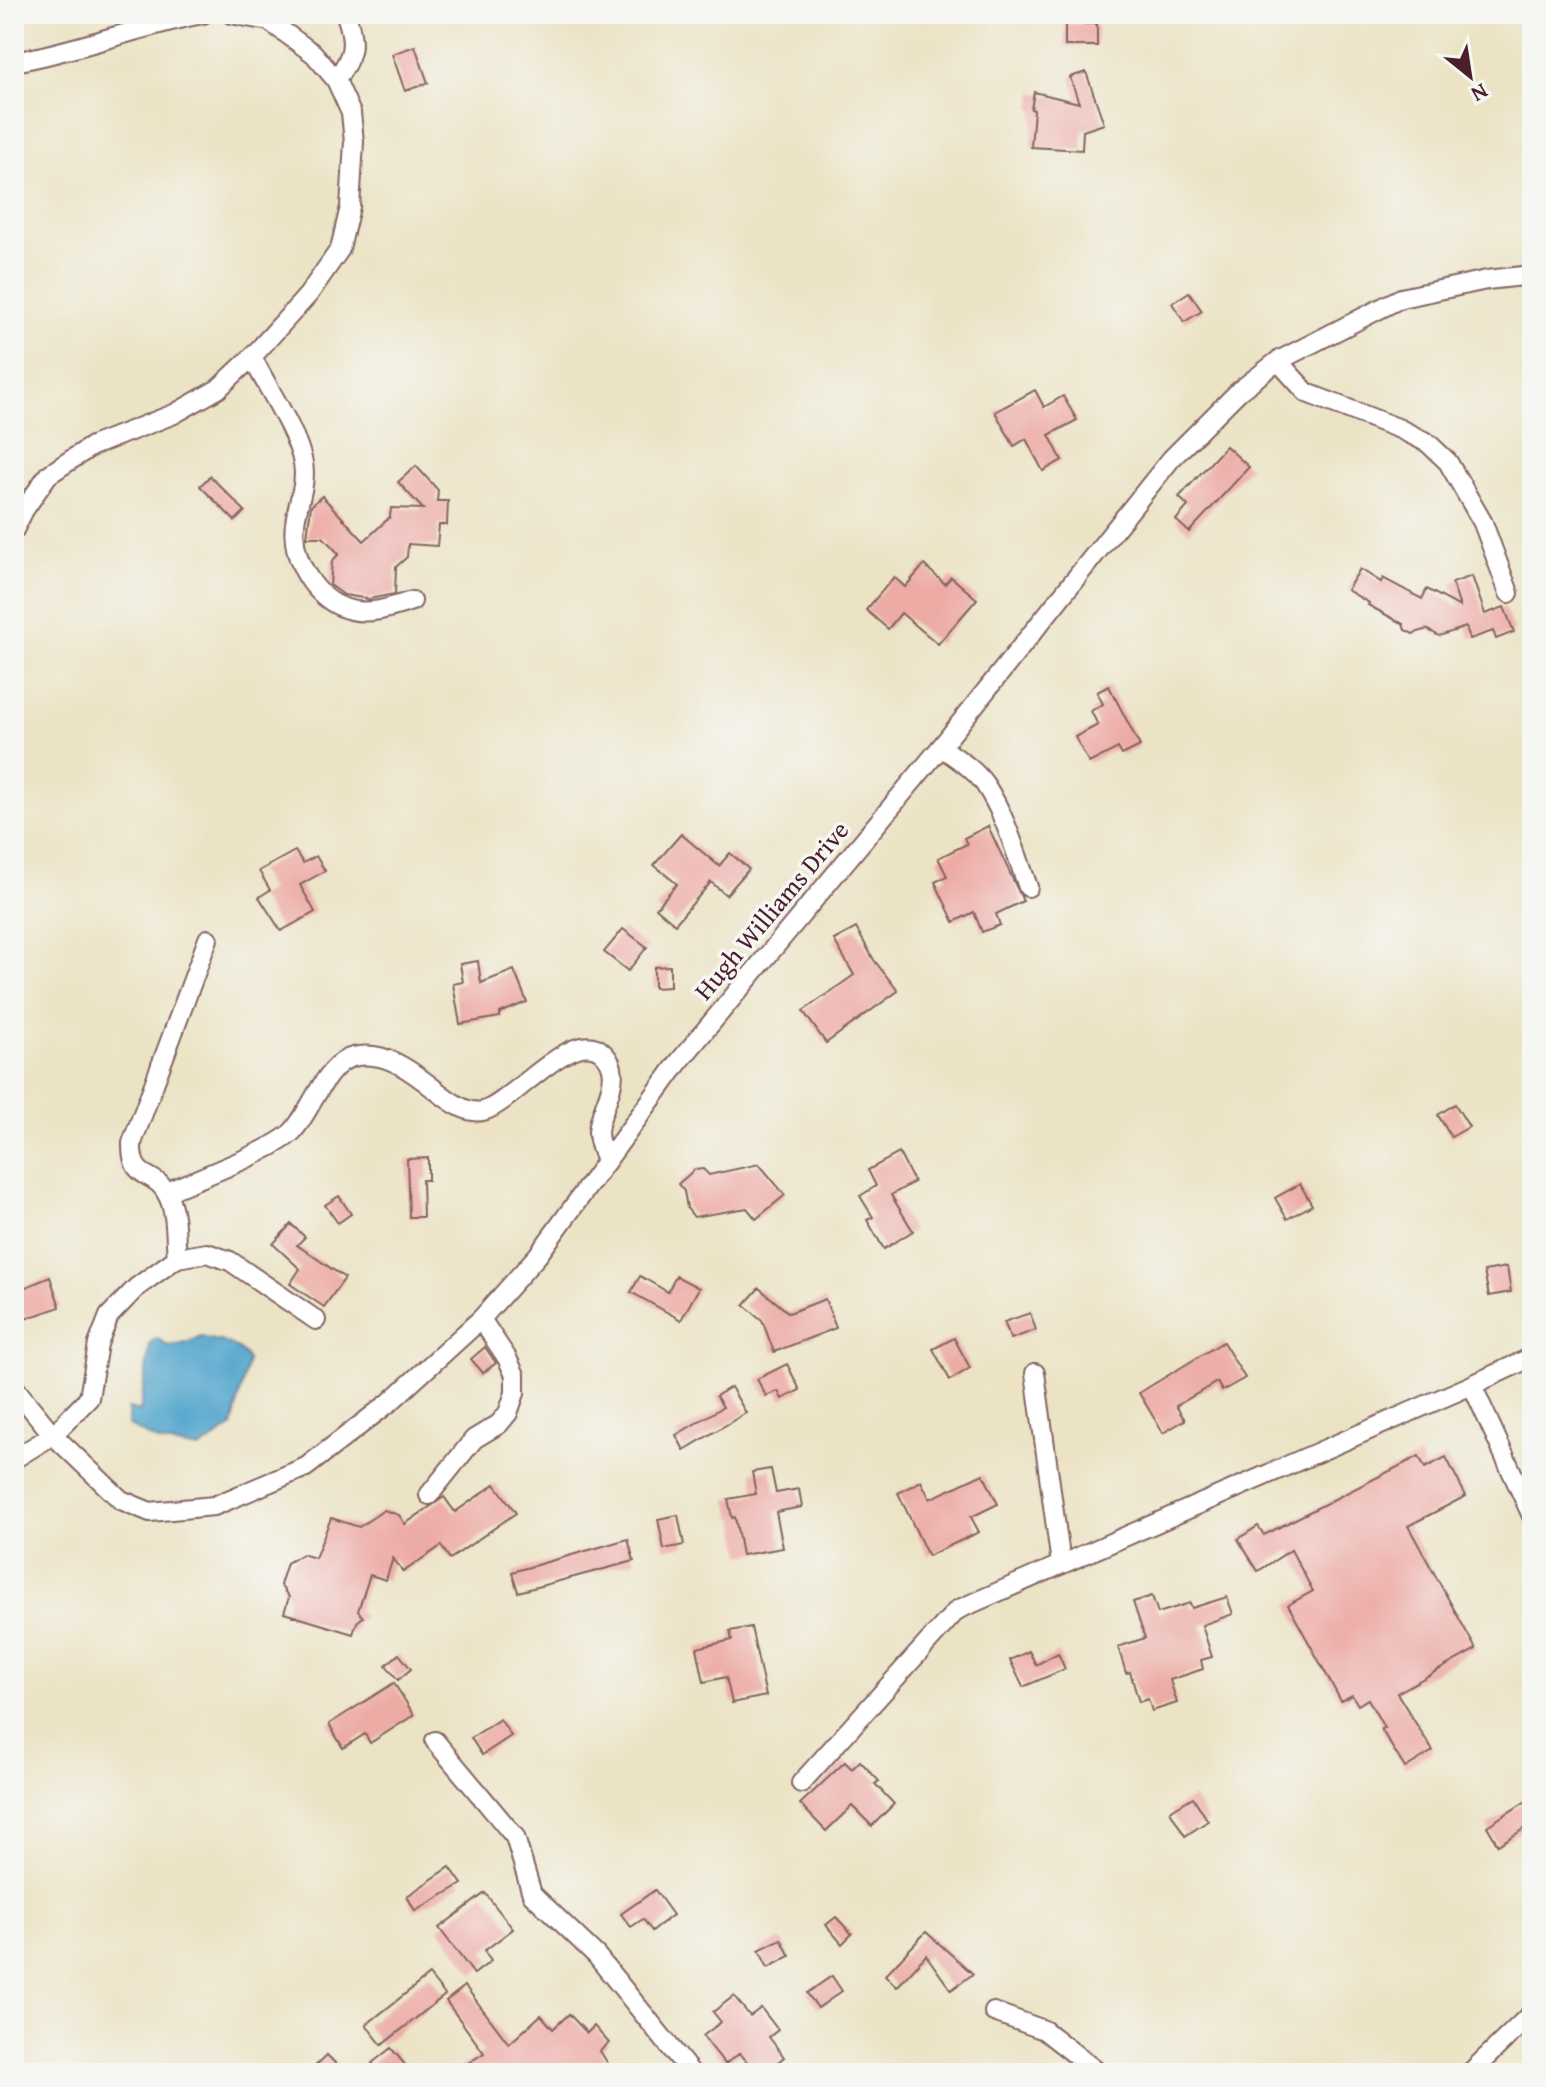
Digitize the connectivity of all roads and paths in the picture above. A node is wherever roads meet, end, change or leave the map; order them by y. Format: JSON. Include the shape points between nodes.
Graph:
{"nodes":[{"id":1,"x":203,"y":14,"type":"edge"},
{"id":2,"x":231,"y":14,"type":"edge"},
{"id":3,"x":346,"y":14,"type":"edge"},
{"id":4,"x":14,"y":62,"type":"edge"},
{"id":5,"x":336,"y":80,"type":"junction"},
{"id":6,"x":1532,"y":275,"type":"edge"},
{"id":7,"x":252,"y":357,"type":"junction"},
{"id":8,"x":1278,"y":361,"type":"junction"},
{"id":9,"x":14,"y":530,"type":"edge"},
{"id":10,"x":1509,"y":593,"type":"dead end"},
{"id":11,"x":412,"y":601,"type":"dead end"},
{"id":12,"x":941,"y":747,"type":"junction"},
{"id":13,"x":1028,"y":887,"type":"dead end"},
{"id":14,"x":208,"y":939,"type":"dead end"},
{"id":15,"x":606,"y":1161,"type":"junction"},
{"id":16,"x":167,"y":1192,"type":"junction"},
{"id":17,"x":177,"y":1258,"type":"junction"},
{"id":18,"x":481,"y":1319,"type":"junction"},
{"id":19,"x":316,"y":1320,"type":"dead end"},
{"id":20,"x":1532,"y":1357,"type":"edge"},
{"id":21,"x":1035,"y":1373,"type":"dead end"},
{"id":22,"x":1472,"y":1385,"type":"junction"},
{"id":23,"x":14,"y":1387,"type":"edge"},
{"id":24,"x":53,"y":1435,"type":"junction"},
{"id":25,"x":14,"y":1459,"type":"edge"},
{"id":26,"x":429,"y":1495,"type":"dead end"},
{"id":27,"x":1532,"y":1516,"type":"edge"},
{"id":28,"x":1061,"y":1564,"type":"junction"},
{"id":29,"x":435,"y":1741,"type":"dead end"},
{"id":30,"x":801,"y":1783,"type":"dead end"},
{"id":31,"x":994,"y":2012,"type":"dead end"},
{"id":32,"x":1532,"y":2013,"type":"edge"},
{"id":33,"x":691,"y":2073,"type":"edge"},
{"id":34,"x":1099,"y":2073,"type":"edge"},
{"id":35,"x":1470,"y":2073,"type":"edge"}],
"edges":[{"from":1,"to":4,"type":"street"},
{"from":2,"to":5,"type":"street","via":[[269,21],[314,54]]},
{"from":3,"to":5,"type":"street","via":[[354,41],[350,60]]},
{"from":5,"to":7,"type":"street","via":[[351,113],[354,142],[350,207],[340,249],[308,295]]},
{"from":6,"to":8,"type":"street","name":"Hugh Williams Drive","via":[[1401,298]]},
{"from":7,"to":9,"type":"street","via":[[218,389],[174,414],[92,446],[48,475]]},
{"from":7,"to":11,"type":"street","via":[[303,461],[305,481],[294,526],[304,571],[325,597],[351,610],[379,610]]},
{"from":8,"to":10,"type":"street","via":[[1307,393],[1400,429],[1428,443],[1448,462],[1483,523]]},
{"from":8,"to":12,"type":"street","name":"Hugh Williams Drive","via":[[1239,391],[1171,459]]},
{"from":12,"to":13,"type":"street","via":[[984,783]]},
{"from":12,"to":15,"type":"street","name":"Hugh Williams Drive","via":[[678,1063]]},
{"from":14,"to":16,"type":"street","via":[[132,1143],[138,1171]]},
{"from":15,"to":16,"type":"street","via":[[598,1129],[612,1089],[612,1067],[602,1051],[590,1046],[561,1054],[496,1106],[481,1111],[466,1110],[380,1056],[354,1057],[339,1063],[292,1131]]},
{"from":15,"to":18,"type":"street","name":"Hugh Williams Drive","via":[[538,1255]]},
{"from":16,"to":17,"type":"street"},
{"from":17,"to":19,"type":"street","via":[[207,1253],[230,1261]]},
{"from":17,"to":24,"type":"street","via":[[109,1316],[98,1344],[89,1398]]},
{"from":18,"to":24,"type":"street","name":"Hugh Williams Drive","via":[[390,1402],[306,1467],[214,1506],[150,1512],[121,1500]]},
{"from":18,"to":26,"type":"street","via":[[515,1375],[515,1393],[499,1424],[474,1439]]},
{"from":20,"to":22,"type":"street"},
{"from":21,"to":28,"type":"street"},
{"from":22,"to":27,"type":"street"},
{"from":22,"to":28,"type":"street"},
{"from":23,"to":24,"type":"street","name":"Hugh Williams Drive"},
{"from":24,"to":25,"type":"street"},
{"from":28,"to":30,"type":"street","via":[[957,1610]]},
{"from":29,"to":33,"type":"street","via":[[515,1837],[532,1894],[596,1955]]},
{"from":31,"to":34,"type":"street","via":[[1044,2030]]},
{"from":32,"to":35,"type":"street"}]}
